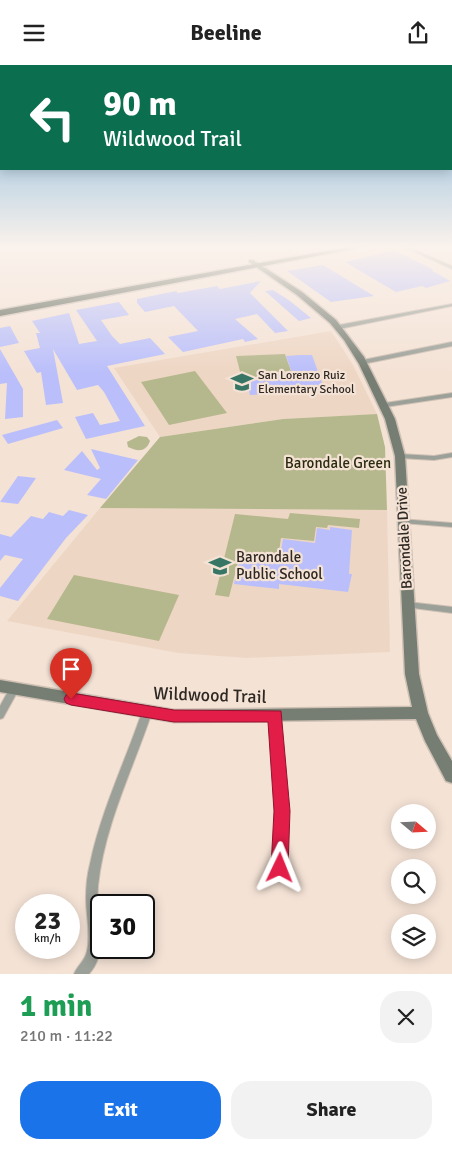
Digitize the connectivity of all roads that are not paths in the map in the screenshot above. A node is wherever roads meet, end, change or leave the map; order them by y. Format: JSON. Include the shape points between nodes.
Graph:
{"nodes":[{"id":1,"x":104,"y":288,"type":"edge"},
{"id":2,"x":125,"y":288,"type":"edge"},
{"id":3,"x":292,"y":288,"type":"edge"},
{"id":4,"x":452,"y":305,"type":"edge"},
{"id":5,"x":0,"y":306,"type":"edge"},
{"id":6,"x":0,"y":313,"type":"edge"},
{"id":7,"x":339,"y":327,"type":"junction"},
{"id":8,"x":452,"y":344,"type":"edge"},
{"id":9,"x":363,"y":362,"type":"junction"},
{"id":10,"x":452,"y":395,"type":"edge"},
{"id":11,"x":385,"y":405,"type":"junction"},
{"id":12,"x":452,"y":455,"type":"edge"},
{"id":13,"x":400,"y":456,"type":"junction"},
{"id":14,"x":403,"y":521,"type":"junction"},
{"id":15,"x":452,"y":525,"type":"edge"},
{"id":16,"x":408,"y":605,"type":"junction"},
{"id":17,"x":452,"y":610,"type":"edge"},
{"id":18,"x":7,"y":688,"type":"edge"},
{"id":19,"x":147,"y":712,"type":"junction"},
{"id":20,"x":420,"y":713,"type":"junction"},
{"id":21,"x":0,"y":715,"type":"edge"},
{"id":22,"x":276,"y":716,"type":"junction"},
{"id":23,"x":452,"y":776,"type":"edge"},
{"id":24,"x":280,"y":868,"type":"dead end"},
{"id":25,"x":80,"y":974,"type":"edge"}],
"edges":[{"from":1,"to":5,"type":"main road"},
{"from":2,"to":6,"type":"main road"},
{"from":3,"to":7,"type":"street","name":"Barondale Drive"},
{"from":4,"to":7,"type":"street"},
{"from":7,"to":9,"type":"street","name":"Barondale Drive"},
{"from":8,"to":9,"type":"street"},
{"from":9,"to":11,"type":"street","name":"Barondale Drive"},
{"from":10,"to":11,"type":"street"},
{"from":11,"to":13,"type":"street","name":"Barondale Drive","via":[[395,430]]},
{"from":12,"to":13,"type":"street","via":[[434,458]]},
{"from":13,"to":14,"type":"street","name":"Barondale Drive"},
{"from":14,"to":15,"type":"street"},
{"from":14,"to":16,"type":"street","name":"Barondale Drive"},
{"from":16,"to":17,"type":"street"},
{"from":16,"to":20,"type":"street","name":"Barondale Drive","via":[[410,660]]},
{"from":18,"to":19,"type":"street","name":"Wildwood Trail"},
{"from":18,"to":21,"type":"street"},
{"from":19,"to":22,"type":"street","name":"Wildwood Trail","via":[[174,716]]},
{"from":19,"to":25,"type":"street","via":[[95,857],[91,890],[96,942],[92,960]]},
{"from":20,"to":22,"type":"street","name":"Wildwood Trail"},
{"from":20,"to":23,"type":"street","name":"Barondale Drive"},
{"from":22,"to":24,"type":"street","via":[[282,811]]}]}
